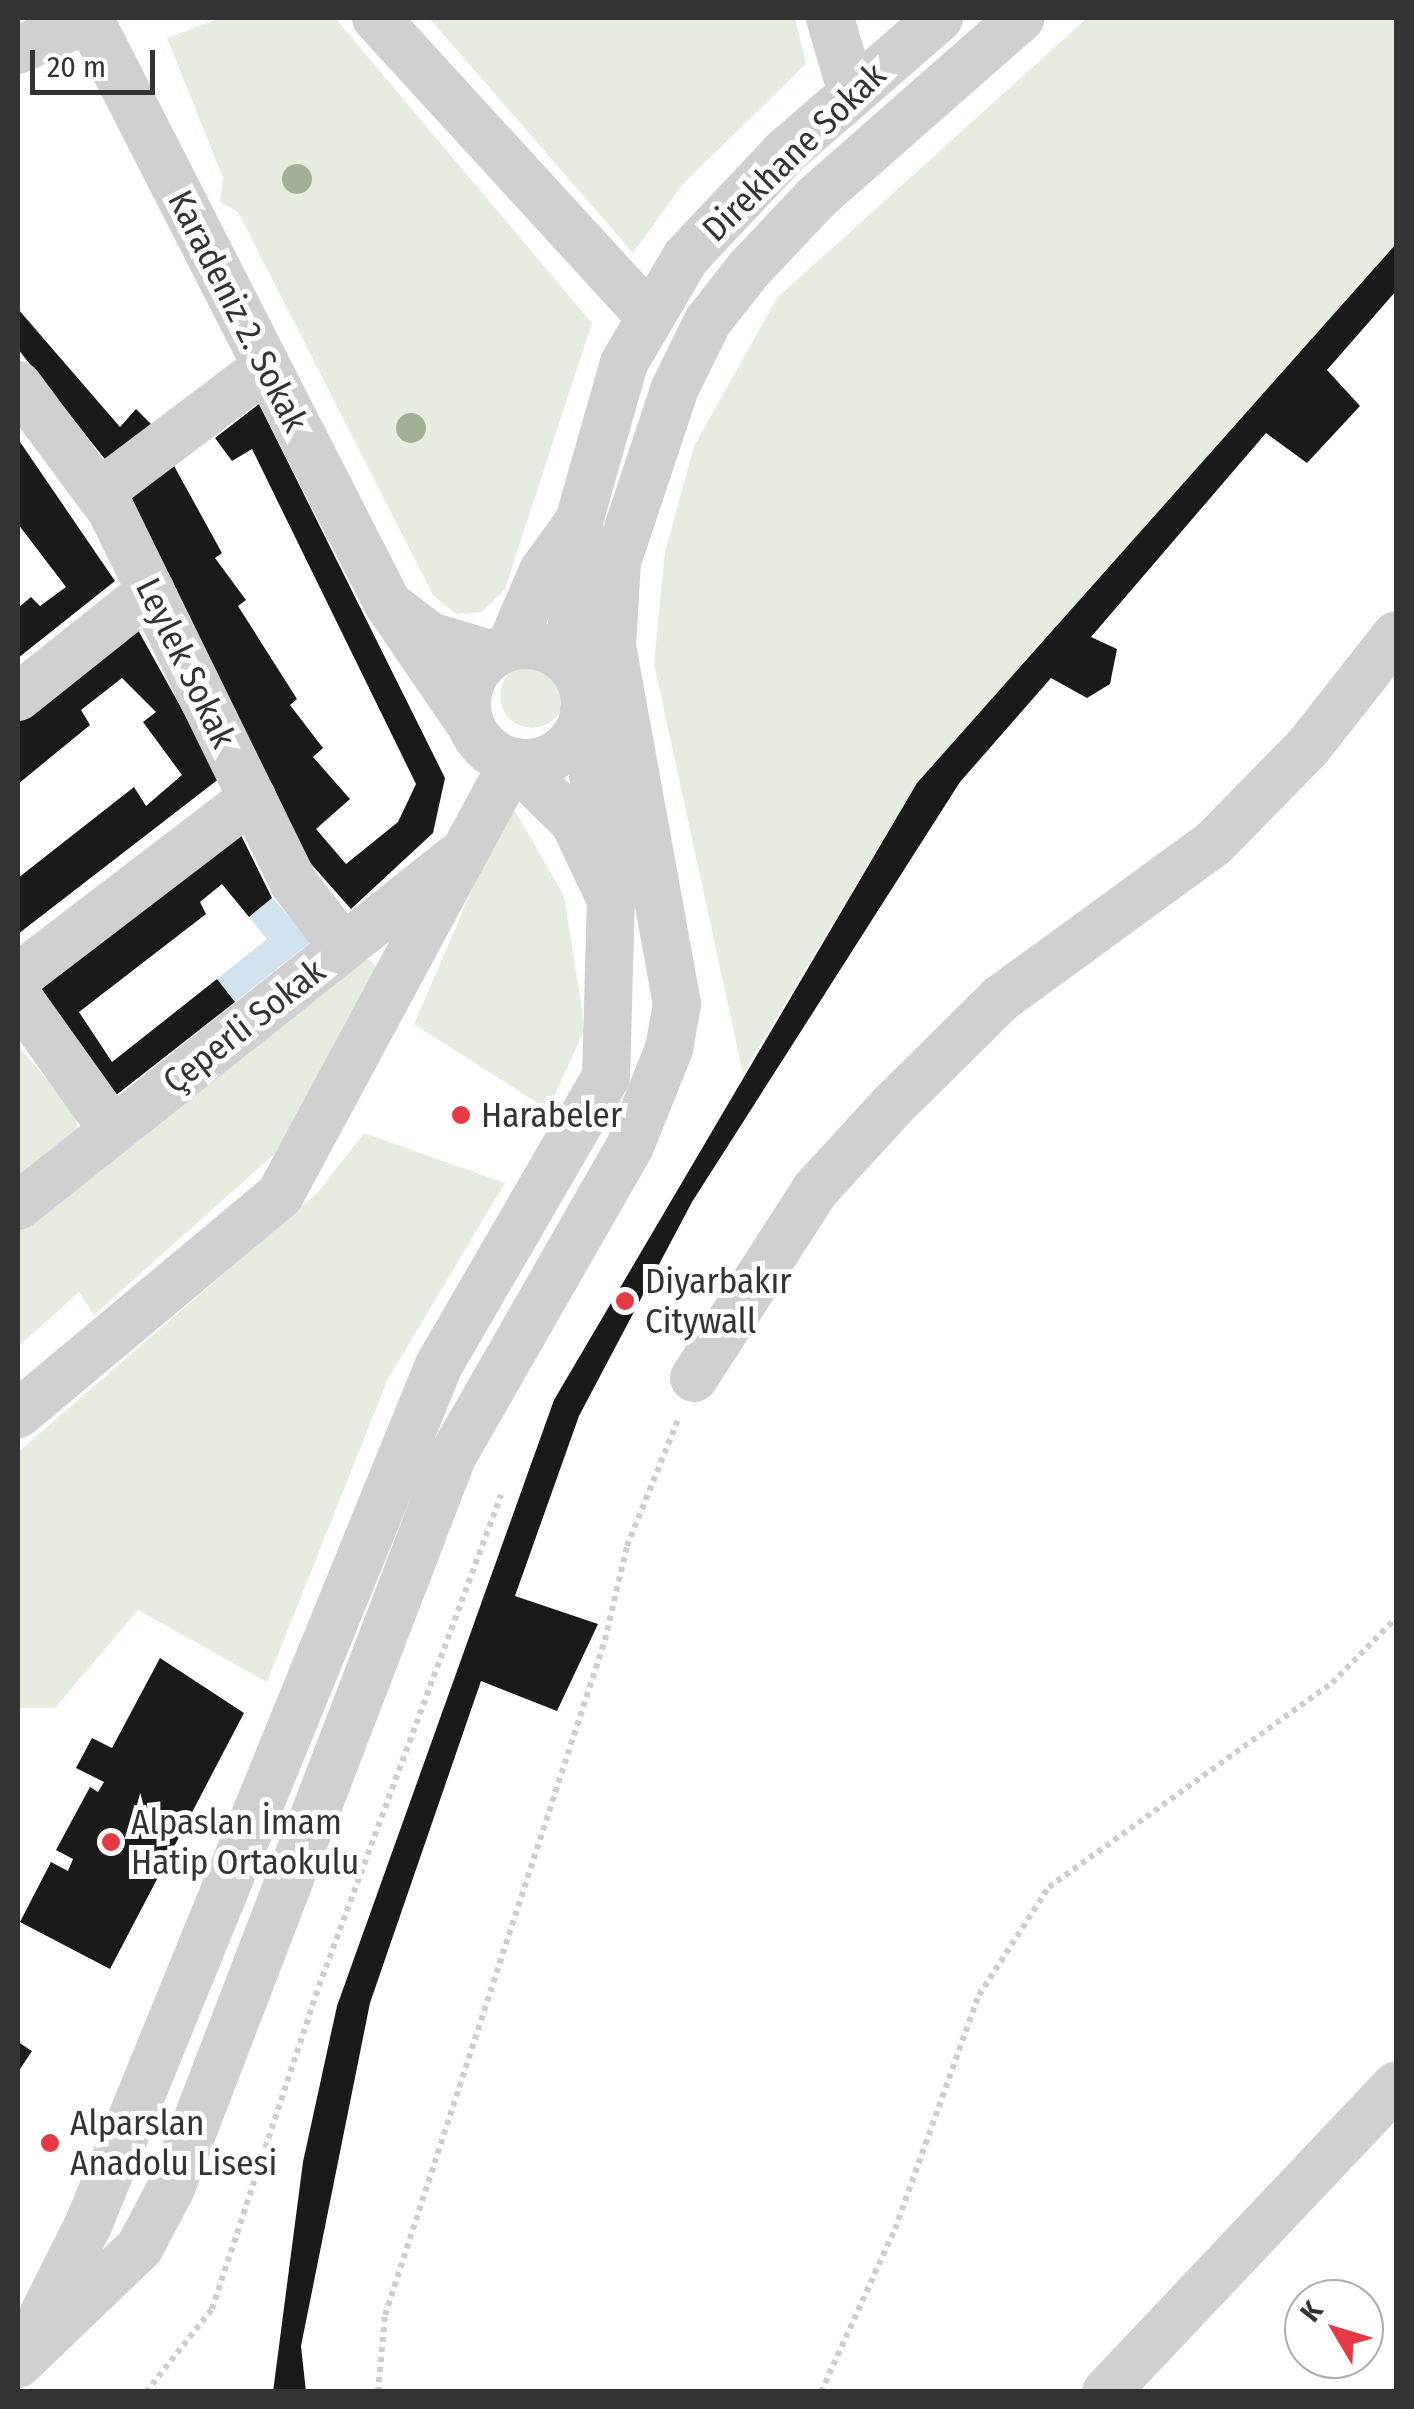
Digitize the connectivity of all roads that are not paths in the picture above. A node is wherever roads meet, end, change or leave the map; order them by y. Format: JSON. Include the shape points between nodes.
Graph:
{"nodes":[{"id":1,"x":90,"y":18,"type":"edge"},
{"id":2,"x":376,"y":18,"type":"edge"},
{"id":3,"x":830,"y":18,"type":"edge"},
{"id":4,"x":939,"y":18,"type":"edge"},
{"id":5,"x":1021,"y":18,"type":"edge"},
{"id":6,"x":18,"y":50,"type":"edge"},
{"id":7,"x":852,"y":93,"type":"junction"},
{"id":8,"x":648,"y":316,"type":"junction"},
{"id":9,"x":266,"y":367,"type":"junction"},
{"id":10,"x":18,"y":385,"type":"edge"},
{"id":11,"x":100,"y":493,"type":"junction"},
{"id":12,"x":580,"y":520,"type":"junction"},
{"id":13,"x":151,"y":591,"type":"junction"},
{"id":14,"x":388,"y":604,"type":"junction"},
{"id":15,"x":1396,"y":635,"type":"edge"},
{"id":16,"x":501,"y":651,"type":"junction"},
{"id":17,"x":565,"y":659,"type":"junction"},
{"id":18,"x":605,"y":689,"type":"junction"},
{"id":19,"x":18,"y":697,"type":"edge"},
{"id":20,"x":470,"y":724,"type":"junction"},
{"id":21,"x":513,"y":762,"type":"junction"},
{"id":22,"x":252,"y":798,"type":"junction"},
{"id":23,"x":470,"y":846,"type":"junction"},
{"id":24,"x":611,"y":900,"type":"junction"},
{"id":25,"x":343,"y":947,"type":"junction"},
{"id":26,"x":18,"y":977,"type":"edge"},
{"id":27,"x":18,"y":998,"type":"edge"},
{"id":28,"x":113,"y":1130,"type":"junction"},
{"id":29,"x":18,"y":1206,"type":"edge"},
{"id":30,"x":694,"y":1378,"type":"road end"},
{"id":31,"x":18,"y":1414,"type":"edge"},
{"id":32,"x":1396,"y":2085,"type":"edge"},
{"id":33,"x":18,"y":2364,"type":"edge"},
{"id":34,"x":1106,"y":2392,"type":"edge"}],
"edges":[{"from":1,"to":6,"type":"street"},
{"from":1,"to":9,"type":"street","name":"Karadeniz 2. Sokak"},
{"from":2,"to":8,"type":"street"},
{"from":3,"to":7,"type":"street"},
{"from":4,"to":7,"type":"street","name":"Direkhane Sokak"},
{"from":5,"to":18,"type":"street","via":[[816,196],[708,321],[642,472],[617,562]]},
{"from":7,"to":8,"type":"street","name":"Direkhane Sokak","via":[[686,258]]},
{"from":8,"to":12,"type":"street","name":"Direkhane Sokak","via":[[624,364]]},
{"from":9,"to":11,"type":"street"},
{"from":9,"to":14,"type":"street","name":"Karadeniz 2. Sokak"},
{"from":10,"to":11,"type":"street","name":"Leylek Sokak"},
{"from":11,"to":13,"type":"street","name":"Leylek Sokak"},
{"from":12,"to":16,"type":"street"},
{"from":12,"to":17,"type":"street","via":[[581,578]]},
{"from":13,"to":19,"type":"street"},
{"from":13,"to":22,"type":"street","name":"Leylek Sokak"},
{"from":14,"to":16,"type":"street","via":[[430,636]]},
{"from":14,"to":20,"type":"street","name":"Karadeniz 2. Sokak"},
{"from":15,"to":30,"type":"street","via":[[1308,747],[1214,843],[1000,998],[893,1105],[815,1190]]},
{"from":16,"to":17,"type":"street"},
{"from":16,"to":20,"type":"street","via":[[469,686]]},
{"from":17,"to":18,"type":"street"},
{"from":18,"to":21,"type":"street","via":[[550,758]]},
{"from":18,"to":24,"type":"street"},
{"from":18,"to":33,"type":"street","via":[[672,965],[669,1049],[630,1146],[452,1457],[170,2188],[140,2248]]},
{"from":20,"to":21,"type":"street"},
{"from":21,"to":23,"type":"street"},
{"from":21,"to":24,"type":"street","via":[[574,822]]},
{"from":22,"to":25,"type":"street","name":"Leylek Sokak","via":[[293,882]]},
{"from":22,"to":26,"type":"street"},
{"from":23,"to":25,"type":"street","name":"Çeperli Sokak"},
{"from":23,"to":31,"type":"street","via":[[280,1195]]},
{"from":24,"to":33,"type":"street","via":[[606,1077],[439,1365],[89,2224]]},
{"from":25,"to":28,"type":"street","name":"Çeperli Sokak"},
{"from":27,"to":28,"type":"street"},
{"from":28,"to":29,"type":"street","name":"Çeperli Sokak"},
{"from":32,"to":34,"type":"street"}]}
